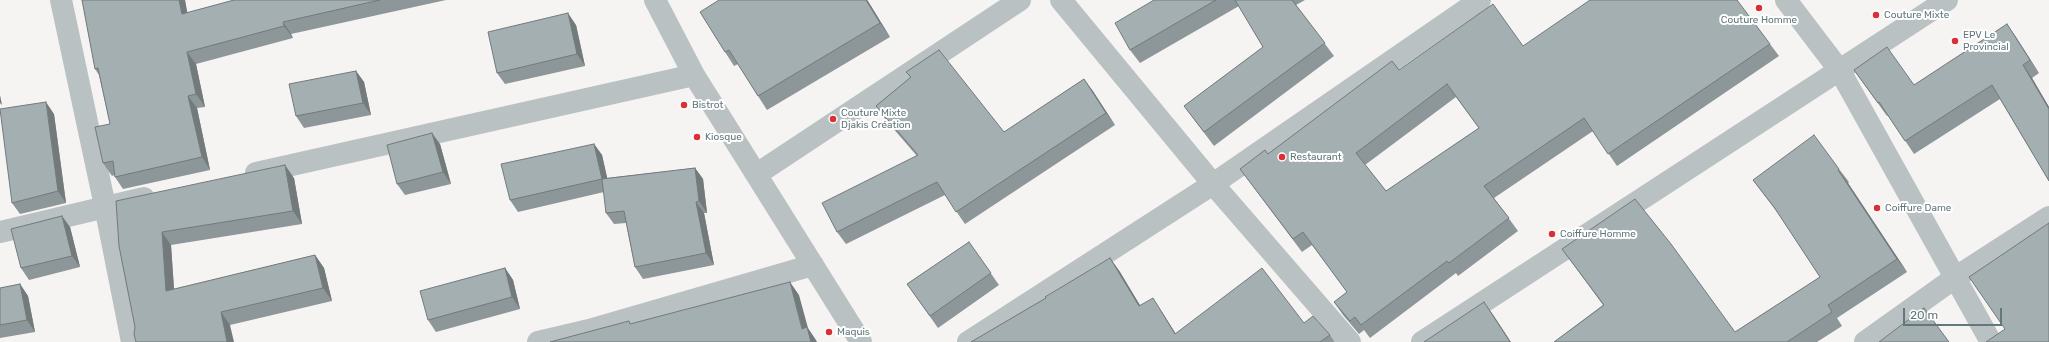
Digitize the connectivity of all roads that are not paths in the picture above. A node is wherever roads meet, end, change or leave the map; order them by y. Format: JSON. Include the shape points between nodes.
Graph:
{"nodes":[{"id":1,"x":61,"y":0,"type":"edge"},
{"id":2,"x":655,"y":0,"type":"edge"},
{"id":3,"x":1020,"y":0,"type":"edge"},
{"id":4,"x":1061,"y":0,"type":"edge"},
{"id":5,"x":1480,"y":0,"type":"edge"},
{"id":6,"x":1786,"y":0,"type":"edge"},
{"id":7,"x":1947,"y":0,"type":"edge"},
{"id":8,"x":1840,"y":71,"type":"junction"},
{"id":9,"x":694,"y":75,"type":"junction"},
{"id":10,"x":757,"y":174,"type":"junction"},
{"id":11,"x":237,"y":177,"type":"edge"},
{"id":12,"x":1213,"y":184,"type":"junction"},
{"id":13,"x":167,"y":192,"type":"edge"},
{"id":14,"x":105,"y":206,"type":"junction"},
{"id":15,"x":2049,"y":217,"type":"edge"},
{"id":16,"x":0,"y":232,"type":"edge"},
{"id":17,"x":813,"y":265,"type":"junction"},
{"id":18,"x":1956,"y":277,"type":"junction"},
{"id":19,"x":132,"y":342,"type":"edge"},
{"id":20,"x":538,"y":342,"type":"edge"},
{"id":21,"x":861,"y":342,"type":"edge"},
{"id":22,"x":968,"y":342,"type":"edge"},
{"id":23,"x":1350,"y":342,"type":"edge"},
{"id":24,"x":1422,"y":342,"type":"edge"},
{"id":25,"x":1865,"y":342,"type":"edge"},
{"id":26,"x":1991,"y":342,"type":"edge"}],
"edges":[{"from":1,"to":14,"type":"street"},
{"from":2,"to":9,"type":"street"},
{"from":3,"to":10,"type":"street"},
{"from":4,"to":12,"type":"street"},
{"from":5,"to":12,"type":"street"},
{"from":6,"to":8,"type":"street"},
{"from":7,"to":8,"type":"street"},
{"from":8,"to":18,"type":"street"},
{"from":8,"to":24,"type":"street"},
{"from":9,"to":10,"type":"street"},
{"from":9,"to":11,"type":"street"},
{"from":10,"to":17,"type":"street"},
{"from":12,"to":22,"type":"street"},
{"from":12,"to":23,"type":"street"},
{"from":13,"to":14,"type":"street"},
{"from":14,"to":16,"type":"street"},
{"from":14,"to":19,"type":"street"},
{"from":15,"to":18,"type":"street"},
{"from":17,"to":20,"type":"street","via":[[589,330]]},
{"from":17,"to":21,"type":"street"},
{"from":18,"to":25,"type":"street"},
{"from":18,"to":26,"type":"street"}]}
